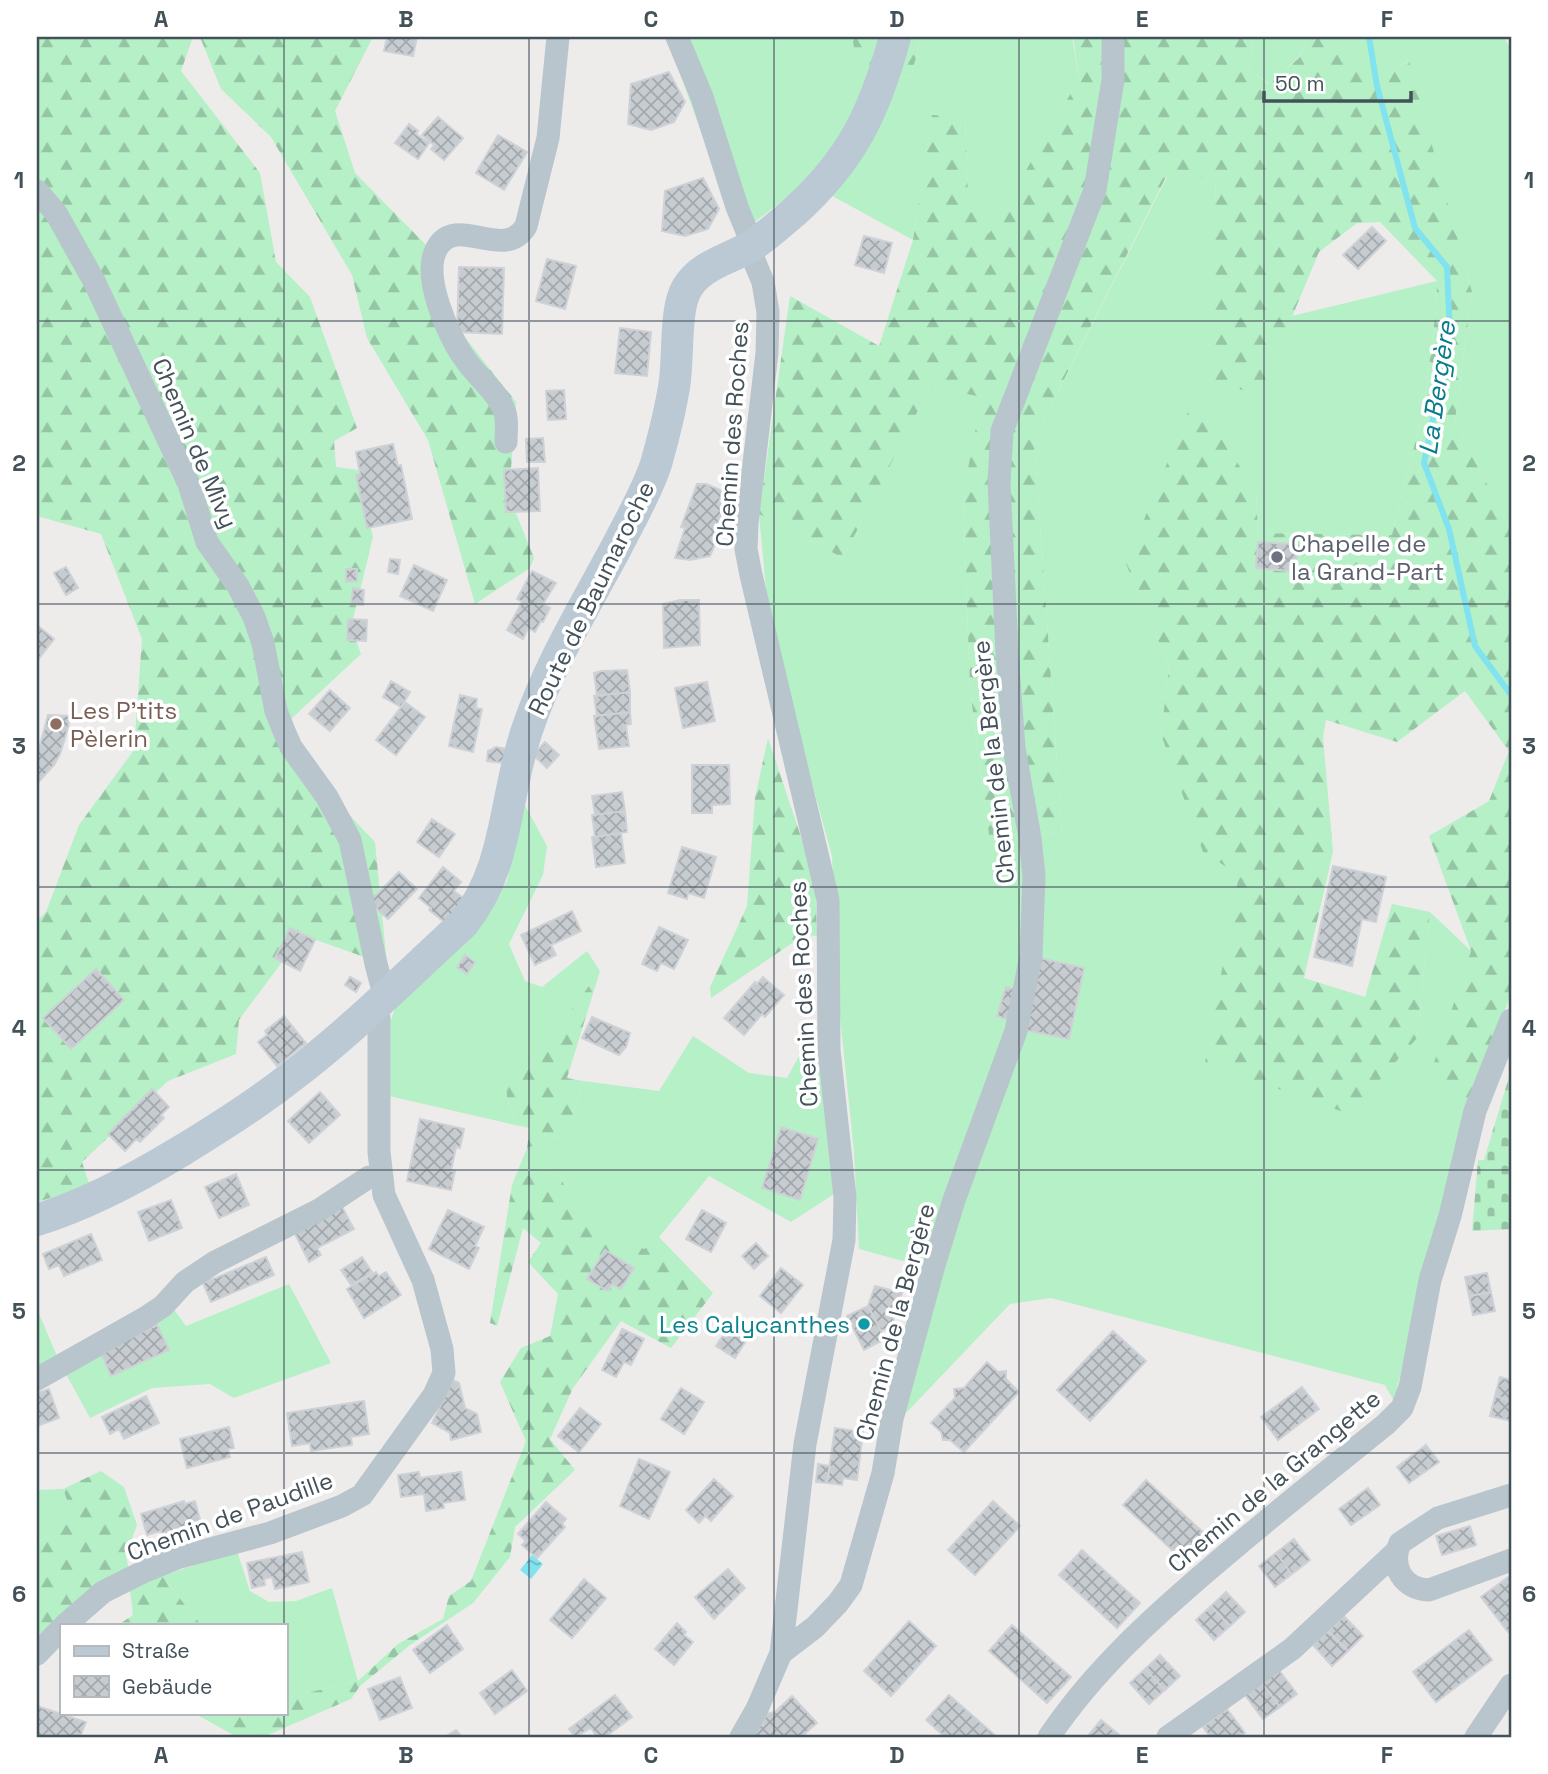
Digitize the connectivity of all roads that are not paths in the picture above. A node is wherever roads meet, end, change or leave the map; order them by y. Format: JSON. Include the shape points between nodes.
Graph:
{"nodes":[{"id":1,"x":558,"y":37,"type":"edge"},
{"id":2,"x":677,"y":37,"type":"edge"},
{"id":3,"x":895,"y":37,"type":"edge"},
{"id":4,"x":1113,"y":37,"type":"edge"},
{"id":5,"x":37,"y":191,"type":"edge"},
{"id":6,"x":752,"y":246,"type":"junction"},
{"id":7,"x":506,"y":442,"type":"dead end"},
{"id":8,"x":380,"y":1000,"type":"junction"},
{"id":9,"x":1511,"y":1020,"type":"edge"},
{"id":10,"x":382,"y":1177,"type":"junction"},
{"id":11,"x":37,"y":1220,"type":"edge"},
{"id":12,"x":37,"y":1379,"type":"edge"},
{"id":13,"x":1511,"y":1495,"type":"edge"},
{"id":14,"x":1396,"y":1552,"type":"junction"},
{"id":15,"x":1511,"y":1560,"type":"edge"},
{"id":16,"x":66,"y":1624,"type":"edge"},
{"id":17,"x":60,"y":1630,"type":"edge"},
{"id":18,"x":781,"y":1653,"type":"junction"},
{"id":19,"x":37,"y":1654,"type":"edge"},
{"id":20,"x":1511,"y":1685,"type":"edge"},
{"id":21,"x":741,"y":1737,"type":"edge"},
{"id":22,"x":1049,"y":1737,"type":"edge"},
{"id":23,"x":1168,"y":1737,"type":"edge"},
{"id":24,"x":1476,"y":1737,"type":"edge"}],
"edges":[{"from":1,"to":7,"type":"street","via":[[548,138],[522,234],[505,242],[456,233],[448,235],[434,253],[432,271],[441,312],[464,358],[500,401],[506,413]]},
{"from":2,"to":6,"type":"street","name":"Chemin des Roches"},
{"from":3,"to":6,"type":"street","name":"Route de Baumaroche","via":[[873,105],[847,154],[815,193]]},
{"from":4,"to":18,"type":"street","name":"Chemin de la Bergère","via":[[1113,80],[1095,190],[1002,431],[999,482],[1007,652],[1014,748],[1034,876],[1029,969],[1016,1031],[934,1265],[851,1585],[815,1627]]},
{"from":5,"to":8,"type":"street","name":"Chemin de Mivy","via":[[56,213],[94,281],[189,484],[207,541],[254,617],[276,711],[291,747],[327,797],[350,840],[382,983]]},
{"from":6,"to":8,"type":"street","name":"Route de Baumaroche","via":[[709,267],[688,286],[682,300],[674,387],[656,463],[648,487],[549,676],[527,730],[486,891],[463,924]]},
{"from":6,"to":18,"type":"street","name":"Chemin des Roches","via":[[763,282],[768,328],[746,549],[828,900],[829,1050],[845,1197],[844,1240],[805,1444]]},
{"from":8,"to":10,"type":"street","name":"Chemin de Paudille"},
{"from":8,"to":11,"type":"street","name":"Route de Baumaroche","via":[[288,1080],[198,1140],[116,1188]]},
{"from":9,"to":22,"type":"street","name":"Chemin de la Grangette","via":[[1475,1111],[1402,1408],[1164,1608],[1103,1669]]},
{"from":10,"to":12,"type":"street","via":[[369,1177],[296,1222],[215,1262],[145,1318]]},
{"from":10,"to":16,"type":"street","name":"Chemin de Paudille","via":[[384,1195],[423,1280],[442,1349],[444,1373],[434,1395],[362,1495],[270,1533],[145,1571],[103,1592]]},
{"from":13,"to":14,"type":"street","via":[[1437,1518],[1400,1543]]},
{"from":14,"to":15,"type":"street","via":[[1401,1577],[1421,1590]]},
{"from":14,"to":23,"type":"street","via":[[1292,1649]]},
{"from":17,"to":19,"type":"street"},
{"from":18,"to":21,"type":"street","name":"Chemin des Roches"},
{"from":20,"to":24,"type":"street"}]}
